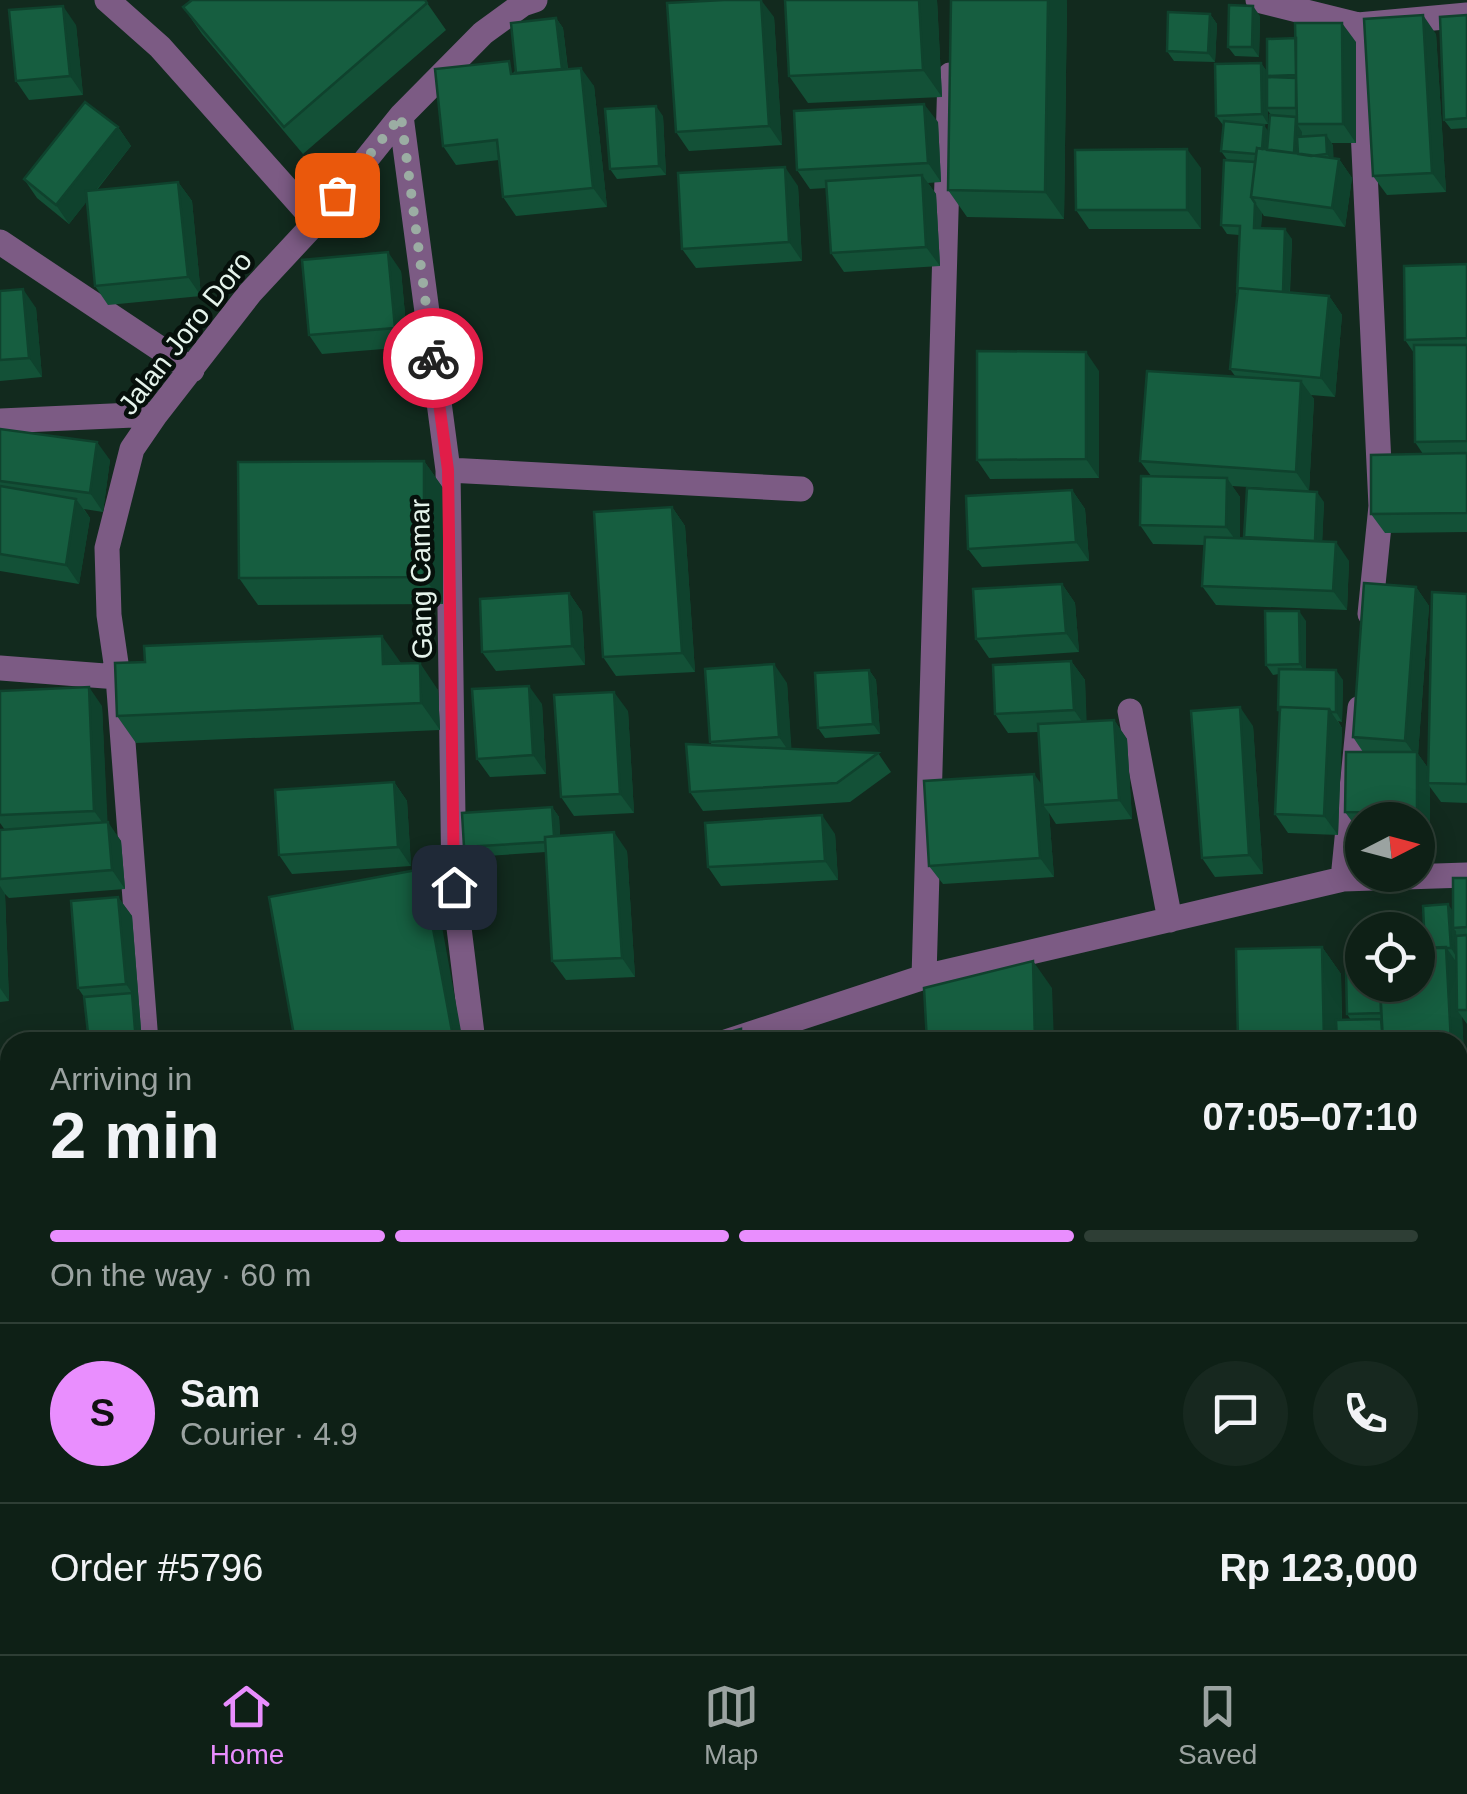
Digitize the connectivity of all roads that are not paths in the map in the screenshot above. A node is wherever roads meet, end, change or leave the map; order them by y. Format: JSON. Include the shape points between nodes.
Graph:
{"nodes":[{"id":1,"x":107,"y":0,"type":"edge"},
{"id":2,"x":534,"y":0,"type":"edge"},
{"id":3,"x":1258,"y":0,"type":"edge"},
{"id":4,"x":1467,"y":15,"type":"edge"},
{"id":5,"x":1358,"y":25,"type":"junction"},
{"id":6,"x":951,"y":60,"type":"edge"},
{"id":7,"x":401,"y":116,"type":"junction"},
{"id":8,"x":316,"y":222,"type":"junction"},
{"id":9,"x":0,"y":242,"type":"edge"},
{"id":10,"x":192,"y":370,"type":"junction"},
{"id":11,"x":156,"y":414,"type":"junction"},
{"id":12,"x":0,"y":421,"type":"edge"},
{"id":13,"x":448,"y":470,"type":"junction"},
{"id":14,"x":800,"y":489,"type":"dead end"},
{"id":15,"x":1367,"y":643,"type":"edge"},
{"id":16,"x":0,"y":668,"type":"edge"},
{"id":17,"x":118,"y":677,"type":"junction"},
{"id":18,"x":1363,"y":682,"type":"edge"},
{"id":19,"x":1130,"y":711,"type":"dead end"},
{"id":20,"x":1467,"y":875,"type":"edge"},
{"id":21,"x":1343,"y":879,"type":"junction"},
{"id":22,"x":1170,"y":920,"type":"junction"},
{"id":23,"x":924,"y":977,"type":"junction"},
{"id":24,"x":145,"y":1032,"type":"edge"},
{"id":25,"x":471,"y":1032,"type":"edge"},
{"id":26,"x":756,"y":1032,"type":"edge"}],
"edges":[{"from":1,"to":8,"type":"street","via":[[160,47]]},
{"from":2,"to":7,"type":"street","name":"Jalan Joro Doro","via":[[483,34]]},
{"from":3,"to":5,"type":"street"},
{"from":4,"to":5,"type":"street"},
{"from":5,"to":15,"type":"street","via":[[1381,506]]},
{"from":6,"to":23,"type":"street"},
{"from":7,"to":8,"type":"street","name":"Jalan Joro Doro"},
{"from":7,"to":13,"type":"street","name":"Gang Camar"},
{"from":8,"to":10,"type":"street","name":"Jalan Joro Doro"},
{"from":9,"to":10,"type":"street"},
{"from":10,"to":11,"type":"street","name":"Jalan Joro Doro"},
{"from":11,"to":12,"type":"street"},
{"from":11,"to":17,"type":"street","name":"Jalan Joro Doro","via":[[132,449],[107,548]]},
{"from":13,"to":14,"type":"street"},
{"from":13,"to":25,"type":"street","name":"Gang Camar","via":[[454,887]]},
{"from":16,"to":17,"type":"street"},
{"from":17,"to":24,"type":"street","name":"Jalan Joro Doro"},
{"from":18,"to":21,"type":"street"},
{"from":19,"to":22,"type":"street"},
{"from":20,"to":21,"type":"street"},
{"from":21,"to":22,"type":"street"},
{"from":22,"to":23,"type":"street"},
{"from":23,"to":26,"type":"street"}]}
